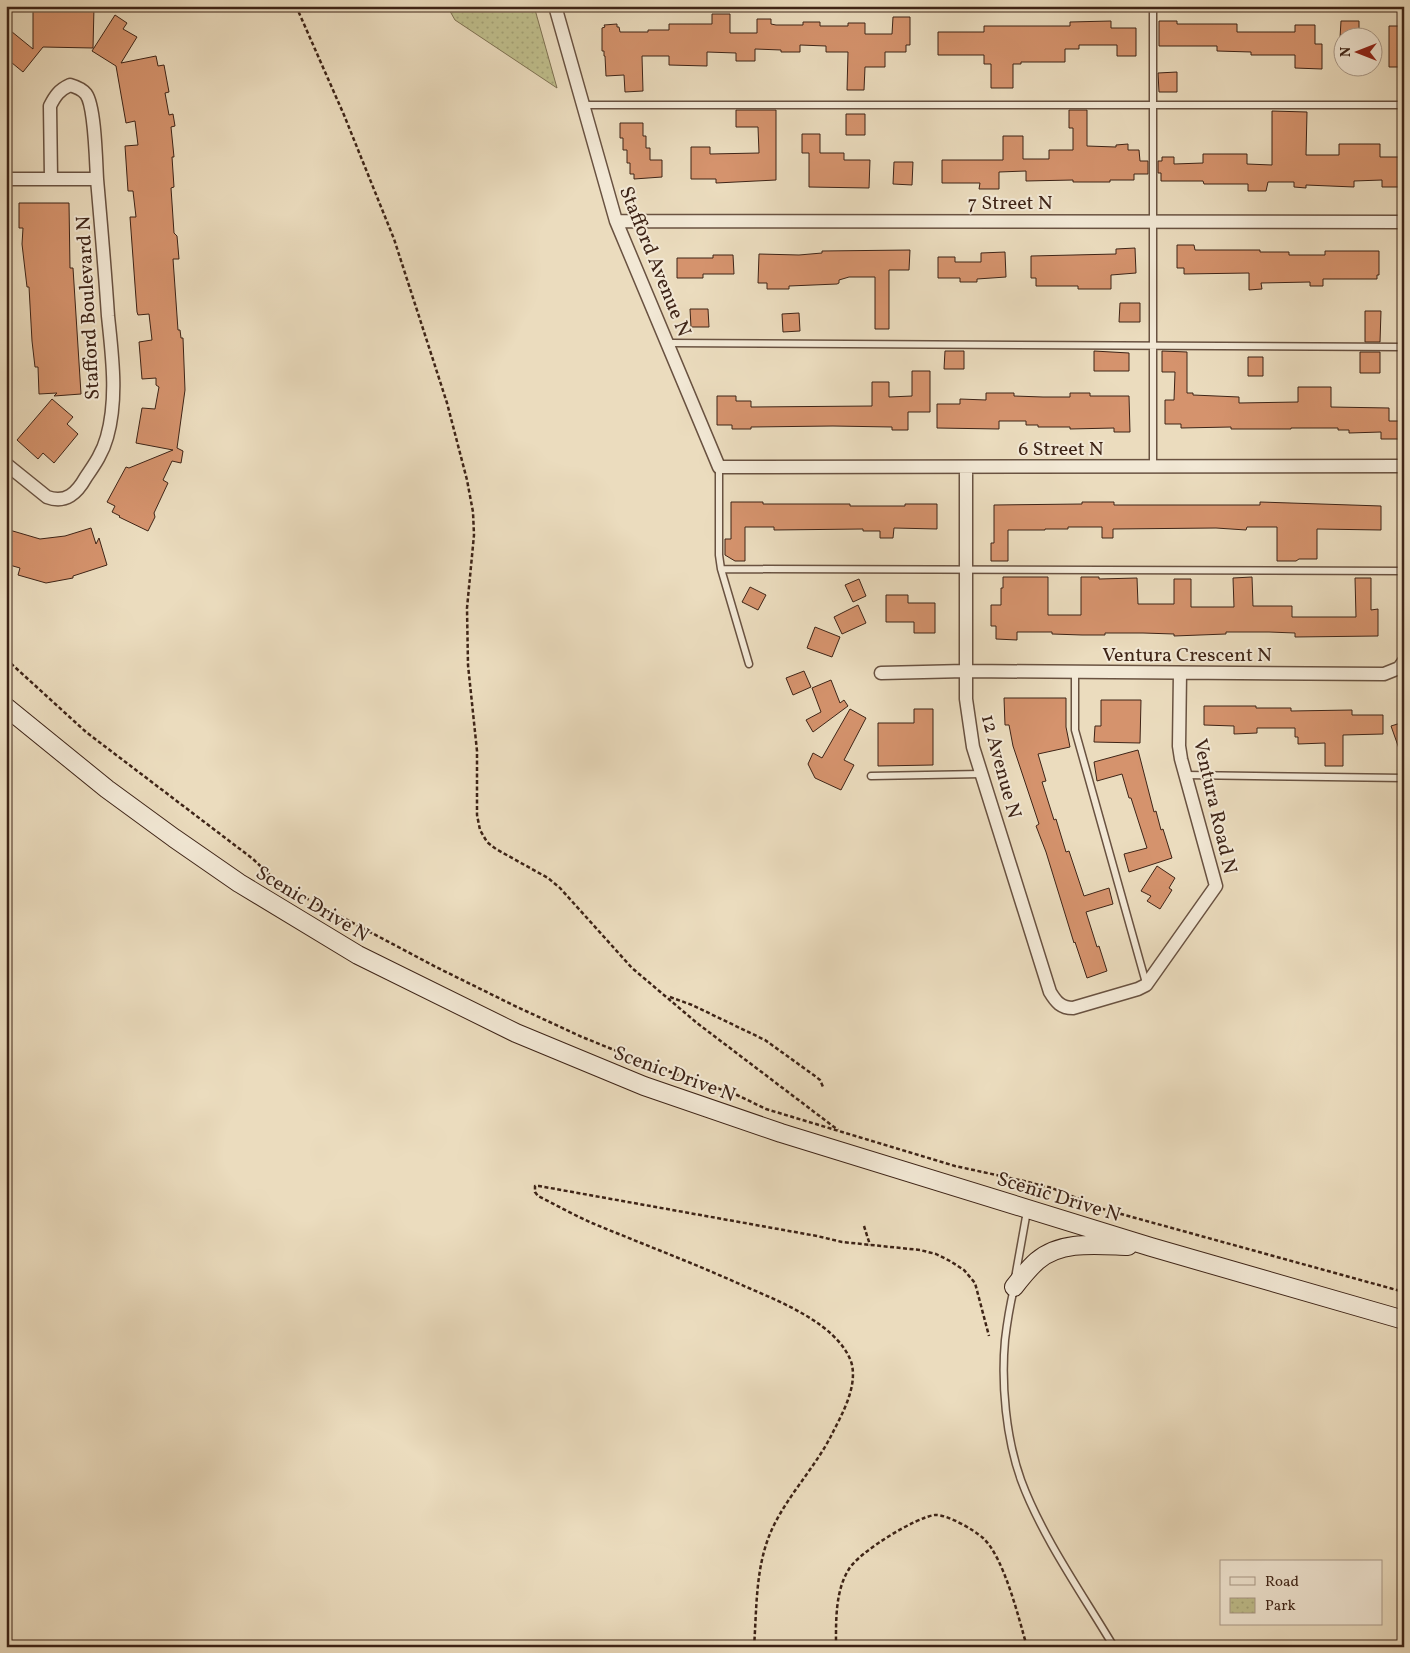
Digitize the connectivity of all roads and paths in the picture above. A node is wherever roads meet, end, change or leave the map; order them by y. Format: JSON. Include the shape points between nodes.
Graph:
{"nodes":[{"id":1,"x":296,"y":6,"type":"edge"},
{"id":2,"x":555,"y":6,"type":"edge"},
{"id":3,"x":1153,"y":6,"type":"edge"},
{"id":4,"x":1153,"y":104,"type":"junction"},
{"id":5,"x":583,"y":105,"type":"junction"},
{"id":6,"x":1404,"y":105,"type":"edge"},
{"id":7,"x":51,"y":178,"type":"junction"},
{"id":8,"x":6,"y":179,"type":"edge"},
{"id":9,"x":97,"y":179,"type":"junction"},
{"id":10,"x":616,"y":221,"type":"junction"},
{"id":11,"x":1153,"y":221,"type":"junction"},
{"id":12,"x":1404,"y":222,"type":"edge"},
{"id":13,"x":668,"y":343,"type":"junction"},
{"id":14,"x":1153,"y":344,"type":"junction"},
{"id":15,"x":1404,"y":346,"type":"edge"},
{"id":16,"x":6,"y":464,"type":"edge"},
{"id":17,"x":1153,"y":466,"type":"junction"},
{"id":18,"x":1404,"y":466,"type":"edge"},
{"id":19,"x":966,"y":467,"type":"junction"},
{"id":20,"x":719,"y":468,"type":"junction"},
{"id":21,"x":721,"y":570,"type":"junction"},
{"id":22,"x":965,"y":570,"type":"junction"},
{"id":23,"x":1404,"y":571,"type":"edge"},
{"id":24,"x":6,"y":659,"type":"edge"},
{"id":25,"x":1404,"y":661,"type":"edge"},
{"id":26,"x":749,"y":664,"type":"dead end"},
{"id":27,"x":965,"y":671,"type":"junction"},
{"id":28,"x":881,"y":673,"type":"dead end"},
{"id":29,"x":1075,"y":673,"type":"junction"},
{"id":30,"x":1180,"y":673,"type":"junction"},
{"id":31,"x":6,"y":707,"type":"edge"},
{"id":32,"x":982,"y":774,"type":"junction"},
{"id":33,"x":1185,"y":775,"type":"junction"},
{"id":34,"x":871,"y":776,"type":"dead end"},
{"id":35,"x":1404,"y":778,"type":"edge"},
{"id":36,"x":1146,"y":985,"type":"junction"},
{"id":37,"x":666,"y":996,"type":"junction"},
{"id":38,"x":823,"y":1086,"type":"dead end"},
{"id":39,"x":840,"y":1132,"type":"junction"},
{"id":40,"x":1028,"y":1208,"type":"junction"},
{"id":41,"x":864,"y":1226,"type":"dead end"},
{"id":42,"x":870,"y":1245,"type":"junction"},
{"id":43,"x":1151,"y":1247,"type":"junction"},
{"id":44,"x":1014,"y":1287,"type":"junction"},
{"id":45,"x":1404,"y":1292,"type":"edge"},
{"id":46,"x":1404,"y":1320,"type":"edge"},
{"id":47,"x":989,"y":1336,"type":"dead end"},
{"id":48,"x":754,"y":1647,"type":"edge"},
{"id":49,"x":836,"y":1647,"type":"edge"},
{"id":50,"x":1027,"y":1647,"type":"edge"},
{"id":51,"x":1114,"y":1647,"type":"edge"}],
"edges":[{"from":1,"to":37,"type":"path","via":[[394,239],[447,403],[467,480],[474,535],[467,608],[468,665],[477,751],[480,830],[496,849],[560,888],[632,968]]},
{"from":2,"to":5,"type":"street","name":"Stafford Avenue N"},
{"from":3,"to":4,"type":"lane"},
{"from":4,"to":5,"type":"lane"},
{"from":4,"to":6,"type":"lane"},
{"from":4,"to":11,"type":"lane"},
{"from":5,"to":10,"type":"street","name":"Stafford Avenue N"},
{"from":7,"to":8,"type":"street"},
{"from":7,"to":9,"type":"street"},
{"from":7,"to":9,"type":"street","name":"Stafford Boulevard N","via":[[50,106],[54,97],[70,85],[79,87],[88,96],[92,108]]},
{"from":9,"to":16,"type":"street","name":"Stafford Boulevard N","via":[[113,376],[112,414],[107,436],[101,454],[81,487],[68,498],[55,500],[47,497]]},
{"from":10,"to":11,"type":"street","name":"7 Street N"},
{"from":10,"to":13,"type":"street","name":"Stafford Avenue N"},
{"from":11,"to":12,"type":"street","name":"7 Street N"},
{"from":11,"to":14,"type":"lane"},
{"from":13,"to":14,"type":"lane"},
{"from":13,"to":20,"type":"street","name":"Stafford Avenue N"},
{"from":14,"to":15,"type":"lane"},
{"from":14,"to":17,"type":"lane"},
{"from":17,"to":18,"type":"street","name":"6 Street N"},
{"from":17,"to":19,"type":"street","name":"6 Street N"},
{"from":19,"to":20,"type":"street","name":"6 Street N"},
{"from":19,"to":22,"type":"street","name":"12 Avenue N"},
{"from":20,"to":21,"type":"lane"},
{"from":21,"to":22,"type":"lane"},
{"from":21,"to":26,"type":"lane"},
{"from":22,"to":23,"type":"lane"},
{"from":22,"to":27,"type":"street","name":"12 Avenue N"},
{"from":24,"to":39,"type":"path","via":[[86,732],[254,859],[274,879],[304,897],[436,967],[582,1037],[766,1109]]},
{"from":25,"to":30,"type":"street","name":"Ventura Crescent N","via":[[1399,668],[1384,674]]},
{"from":27,"to":28,"type":"street","name":"Ventura Crescent N"},
{"from":27,"to":29,"type":"street","name":"Ventura Crescent N"},
{"from":27,"to":32,"type":"street","name":"12 Avenue N","via":[[968,722]]},
{"from":29,"to":30,"type":"street","name":"Ventura Crescent N"},
{"from":29,"to":36,"type":"lane","via":[[1075,730]]},
{"from":30,"to":33,"type":"street","name":"Ventura Road N","via":[[1179,746]]},
{"from":31,"to":40,"type":"main road","name":"Scenic Drive N","via":[[107,789],[239,883],[358,955],[430,992],[516,1034],[711,1110]]},
{"from":32,"to":34,"type":"lane"},
{"from":32,"to":36,"type":"street","name":"12 Avenue N","via":[[1050,992],[1060,1005],[1073,1008]]},
{"from":33,"to":35,"type":"lane"},
{"from":33,"to":36,"type":"street","name":"Ventura Road N","via":[[1216,886]]},
{"from":37,"to":38,"type":"path","via":[[765,1040],[815,1076]]},
{"from":37,"to":39,"type":"path"},
{"from":39,"to":45,"type":"path","via":[[955,1166],[1024,1180],[1103,1208]]},
{"from":40,"to":43,"type":"main road","name":"Scenic Drive N"},
{"from":40,"to":44,"type":"lane"},
{"from":41,"to":42,"type":"path"},
{"from":42,"to":47,"type":"path","via":[[936,1254],[964,1270],[975,1283]]},
{"from":42,"to":48,"type":"path","via":[[535,1186],[538,1196],[591,1222],[802,1313],[832,1335],[846,1351],[852,1373],[844,1408],[823,1450],[773,1527],[760,1565]]},
{"from":43,"to":44,"type":"main road","via":[[1094,1245],[1065,1248],[1039,1260]]},
{"from":43,"to":46,"type":"main road","name":"Scenic Drive N"},
{"from":44,"to":51,"type":"lane","via":[[1007,1321],[1004,1366],[1007,1418],[1014,1456],[1046,1534]]},
{"from":49,"to":50,"type":"path","via":[[842,1585],[850,1568],[864,1553],[914,1522],[936,1515],[949,1518],[983,1538],[1012,1593]]}]}
